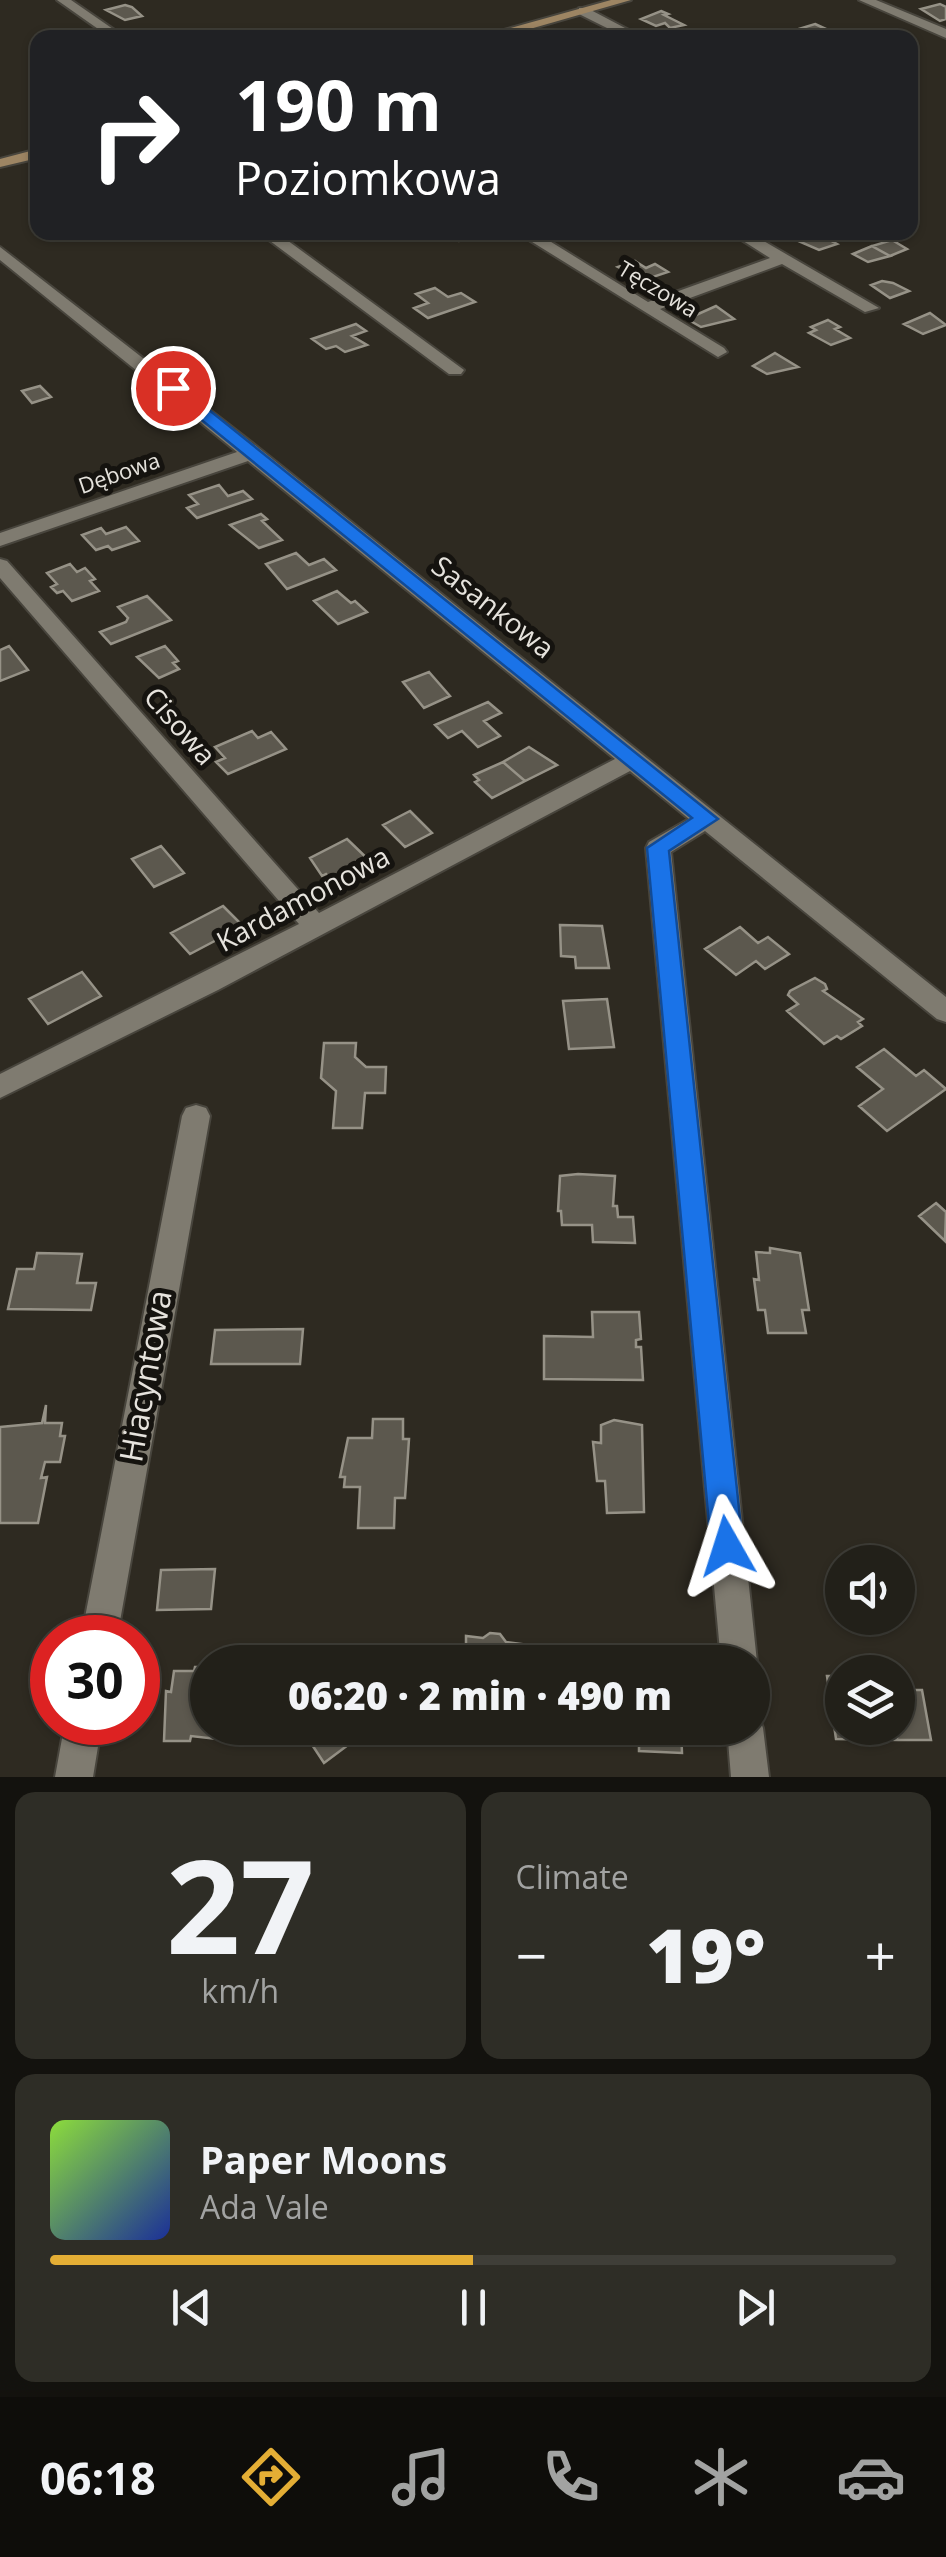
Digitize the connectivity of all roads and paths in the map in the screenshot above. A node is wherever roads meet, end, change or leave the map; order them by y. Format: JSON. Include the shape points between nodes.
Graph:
{"nodes":[{"id":1,"x":64,"y":0,"type":"edge"},
{"id":2,"x":626,"y":0,"type":"edge"},
{"id":3,"x":865,"y":0,"type":"edge"},
{"id":4,"x":583,"y":11,"type":"junction"},
{"id":5,"x":108,"y":30,"type":"edge"},
{"id":6,"x":511,"y":30,"type":"edge"},
{"id":7,"x":622,"y":30,"type":"edge"},
{"id":8,"x":946,"y":34,"type":"edge"},
{"id":9,"x":30,"y":155,"type":"edge"},
{"id":10,"x":0,"y":163,"type":"edge"},
{"id":11,"x":277,"y":240,"type":"edge"},
{"id":12,"x":537,"y":240,"type":"edge"},
{"id":13,"x":751,"y":240,"type":"edge"},
{"id":14,"x":0,"y":252,"type":"edge"},
{"id":15,"x":784,"y":258,"type":"junction"},
{"id":16,"x":647,"y":308,"type":"junction"},
{"id":17,"x":871,"y":308,"type":"dead end"},
{"id":18,"x":718,"y":352,"type":"dead end"},
{"id":19,"x":456,"y":370,"type":"dead end"},
{"id":20,"x":253,"y":453,"type":"junction"},
{"id":21,"x":0,"y":540,"type":"edge"},
{"id":22,"x":0,"y":565,"type":"edge"},
{"id":23,"x":631,"y":760,"type":"junction"},
{"id":24,"x":708,"y":819,"type":"junction"},
{"id":25,"x":315,"y":927,"type":"junction"},
{"id":26,"x":946,"y":1012,"type":"edge"},
{"id":27,"x":0,"y":1087,"type":"edge"},
{"id":28,"x":196,"y":1116,"type":"dead end"},
{"id":29,"x":103,"y":1615,"type":"edge"},
{"id":30,"x":737,"y":1645,"type":"edge"},
{"id":31,"x":80,"y":1745,"type":"edge"},
{"id":32,"x":747,"y":1745,"type":"edge"},
{"id":33,"x":74,"y":1777,"type":"edge"},
{"id":34,"x":750,"y":1777,"type":"edge"}],
"edges":[{"from":1,"to":5,"type":"street"},
{"from":2,"to":4,"type":"street"},
{"from":3,"to":8,"type":"street"},
{"from":4,"to":6,"type":"street"},
{"from":4,"to":7,"type":"street"},
{"from":9,"to":10,"type":"street"},
{"from":11,"to":19,"type":"street"},
{"from":12,"to":16,"type":"street","name":"Tęczowa"},
{"from":13,"to":15,"type":"street"},
{"from":14,"to":20,"type":"street","name":"Sasankowa"},
{"from":15,"to":16,"type":"street"},
{"from":15,"to":17,"type":"street"},
{"from":16,"to":18,"type":"street","name":"Tęczowa"},
{"from":20,"to":21,"type":"street","name":"Dębowa"},
{"from":20,"to":23,"type":"street","name":"Sasankowa"},
{"from":22,"to":25,"type":"street","name":"Cisowa"},
{"from":23,"to":24,"type":"street","name":"Sasankowa"},
{"from":23,"to":25,"type":"street","name":"Kardamonowa"},
{"from":24,"to":26,"type":"street","name":"Sasankowa"},
{"from":24,"to":30,"type":"street","via":[[658,848]]},
{"from":25,"to":27,"type":"street","name":"Kardamonowa"},
{"from":28,"to":29,"type":"street","name":"Hiacyntowa"},
{"from":31,"to":33,"type":"street"},
{"from":32,"to":34,"type":"street"}]}
